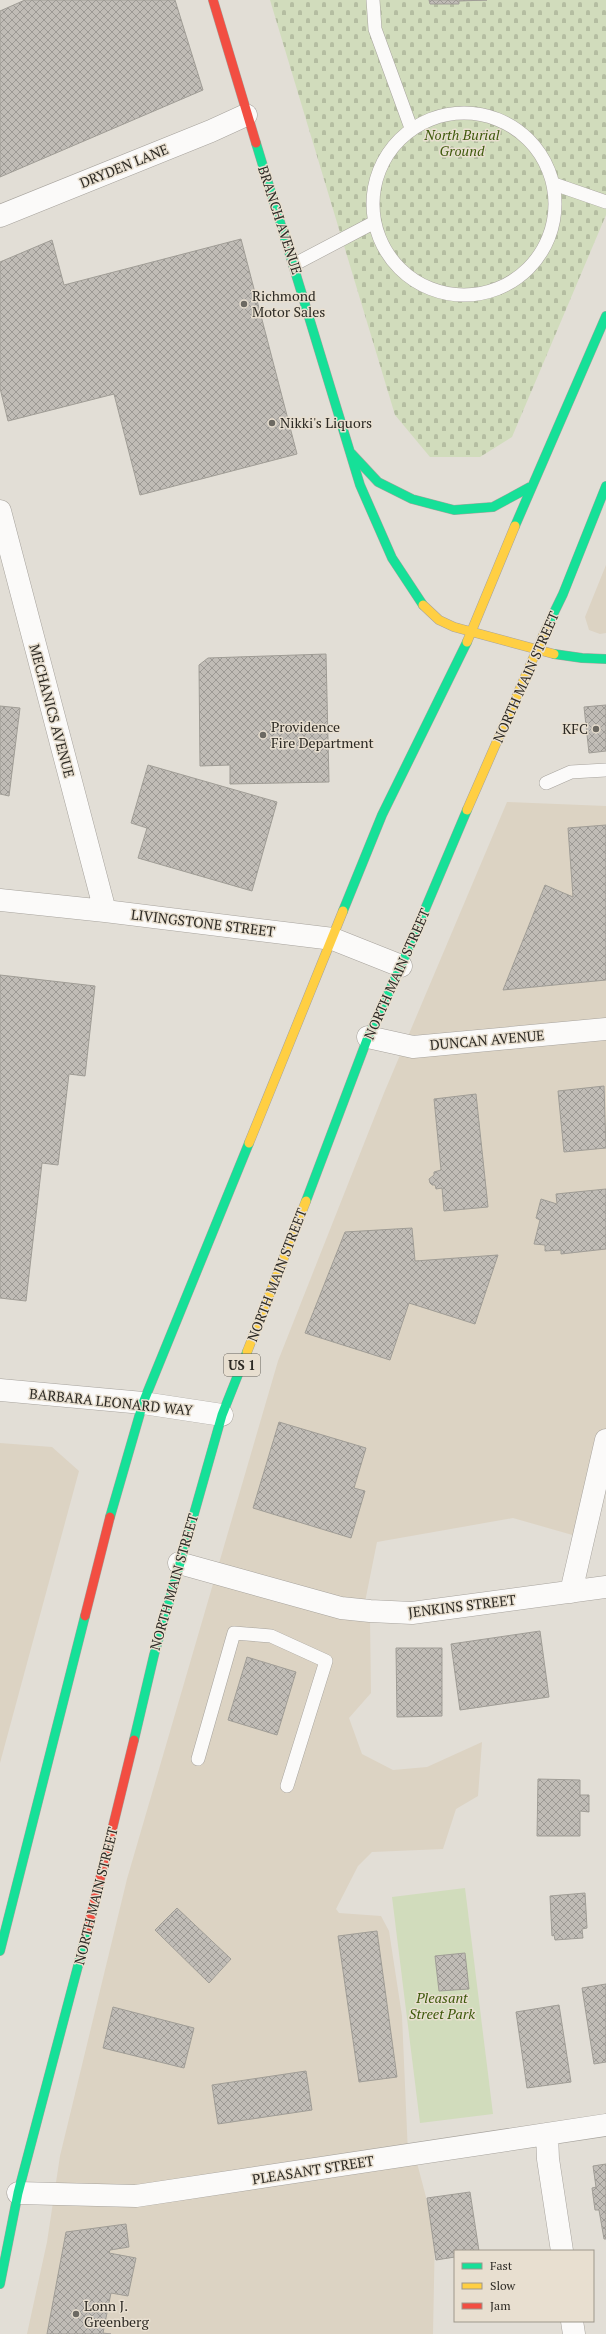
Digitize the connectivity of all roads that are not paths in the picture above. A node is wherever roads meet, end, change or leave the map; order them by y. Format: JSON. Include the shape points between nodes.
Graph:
{"nodes":[{"id":1,"x":213,"y":0,"type":"edge"},
{"id":2,"x":373,"y":0,"type":"edge"},
{"id":3,"x":246,"y":115,"type":"junction"},
{"id":4,"x":411,"y":128,"type":"junction"},
{"id":5,"x":554,"y":184,"type":"junction"},
{"id":6,"x":606,"y":202,"type":"edge"},
{"id":7,"x":0,"y":216,"type":"edge"},
{"id":8,"x":373,"y":223,"type":"junction"},
{"id":9,"x":295,"y":264,"type":"junction"},
{"id":10,"x":606,"y":316,"type":"edge"},
{"id":11,"x":351,"y":453,"type":"junction"},
{"id":12,"x":606,"y":486,"type":"edge"},
{"id":13,"x":530,"y":487,"type":"junction"},
{"id":14,"x":0,"y":511,"type":"edge"},
{"id":15,"x":472,"y":632,"type":"junction"},
{"id":16,"x":536,"y":649,"type":"junction"},
{"id":17,"x":606,"y":659,"type":"edge"},
{"id":18,"x":606,"y":770,"type":"edge"},
{"id":19,"x":546,"y":783,"type":"dead end"},
{"id":20,"x":0,"y":900,"type":"edge"},
{"id":21,"x":105,"y":911,"type":"junction"},
{"id":22,"x":333,"y":939,"type":"junction"},
{"id":23,"x":401,"y":966,"type":"junction"},
{"id":24,"x":606,"y":1029,"type":"edge"},
{"id":25,"x":368,"y":1037,"type":"junction"},
{"id":26,"x":0,"y":1390,"type":"edge"},
{"id":27,"x":143,"y":1402,"type":"junction"},
{"id":28,"x":222,"y":1415,"type":"junction"},
{"id":29,"x":606,"y":1440,"type":"edge"},
{"id":30,"x":179,"y":1563,"type":"junction"},
{"id":31,"x":606,"y":1587,"type":"edge"},
{"id":32,"x":571,"y":1592,"type":"junction"},
{"id":33,"x":198,"y":1759,"type":"dead end"},
{"id":34,"x":287,"y":1786,"type":"dead end"},
{"id":35,"x":0,"y":1951,"type":"edge"},
{"id":36,"x":606,"y":2125,"type":"edge"},
{"id":37,"x":547,"y":2134,"type":"junction"},
{"id":38,"x":18,"y":2193,"type":"junction"},
{"id":39,"x":562,"y":2250,"type":"edge"},
{"id":40,"x":0,"y":2284,"type":"edge"},
{"id":41,"x":572,"y":2322,"type":"edge"},
{"id":42,"x":574,"y":2334,"type":"edge"}],
"edges":[{"from":1,"to":3,"type":"main road","name":"BRANCH AVENUE"},
{"from":2,"to":4,"type":"lane","via":[[375,29]]},
{"from":3,"to":7,"type":"street","name":"DRYDEN LANE"},
{"from":3,"to":9,"type":"main road","name":"BRANCH AVENUE"},
{"from":4,"to":5,"type":"lane","via":[[444,114],[480,112],[501,120],[514,126],[540,151]]},
{"from":4,"to":8,"type":"lane","via":[[386,154],[372,188]]},
{"from":5,"to":6,"type":"lane"},
{"from":5,"to":8,"type":"lane","via":[[555,220],[542,254],[517,280],[484,294],[447,295],[414,282],[388,256]]},
{"from":8,"to":9,"type":"lane"},
{"from":9,"to":11,"type":"main road","name":"BRANCH AVENUE"},
{"from":10,"to":13,"type":"main road"},
{"from":11,"to":13,"type":"main road","via":[[378,482],[412,499],[454,510],[493,507]]},
{"from":11,"to":15,"type":"main road","name":"BRANCH AVENUE","via":[[373,517],[415,595],[439,620]]},
{"from":12,"to":16,"type":"main road","name":"NORTH MAIN STREET","number":"US 1","via":[[563,594]]},
{"from":13,"to":15,"type":"main road"},
{"from":14,"to":21,"type":"street","name":"MECHANICS AVENUE"},
{"from":15,"to":16,"type":"main road","name":"BRANCH AVENUE"},
{"from":15,"to":22,"type":"main road","via":[[382,815]]},
{"from":16,"to":17,"type":"main road","name":"BRANCH AVENUE","via":[[580,659]]},
{"from":16,"to":23,"type":"main road","name":"NORTH MAIN STREET","number":"US 1"},
{"from":18,"to":19,"type":"lane","via":[[571,772]]},
{"from":20,"to":21,"type":"street","name":"LIVINGSTONE STREET"},
{"from":21,"to":22,"type":"street","name":"LIVINGSTONE STREET"},
{"from":22,"to":23,"type":"street","name":"LIVINGSTONE STREET"},
{"from":22,"to":27,"type":"main road"},
{"from":23,"to":25,"type":"main road","name":"NORTH MAIN STREET","number":"US 1"},
{"from":24,"to":25,"type":"street","name":"DUNCAN AVENUE","via":[[413,1047]]},
{"from":25,"to":28,"type":"main road","name":"NORTH MAIN STREET","number":"US 1"},
{"from":26,"to":27,"type":"street","name":"BARBARA LEONARD WAY"},
{"from":27,"to":28,"type":"street","name":"BARBARA LEONARD WAY"},
{"from":27,"to":35,"type":"main road","via":[[122,1470]]},
{"from":28,"to":30,"type":"main road","name":"NORTH MAIN STREET","number":"US 1"},
{"from":29,"to":32,"type":"street"},
{"from":30,"to":32,"type":"street","name":"JENKINS STREET","via":[[341,1608],[370,1611],[412,1613]]},
{"from":30,"to":38,"type":"main road","name":"NORTH MAIN STREET","number":"US 1","via":[[154,1655],[112,1835]]},
{"from":31,"to":32,"type":"street","name":"JENKINS STREET"},
{"from":33,"to":34,"type":"lane","via":[[234,1633],[271,1636],[326,1661]]},
{"from":36,"to":37,"type":"street","name":"PLEASANT STREET"},
{"from":37,"to":38,"type":"street","name":"PLEASANT STREET","via":[[136,2196]]},
{"from":37,"to":39,"type":"street","via":[[548,2160]]},
{"from":38,"to":40,"type":"main road","name":"NORTH MAIN STREET","number":"US 1"},
{"from":41,"to":42,"type":"street"}]}
